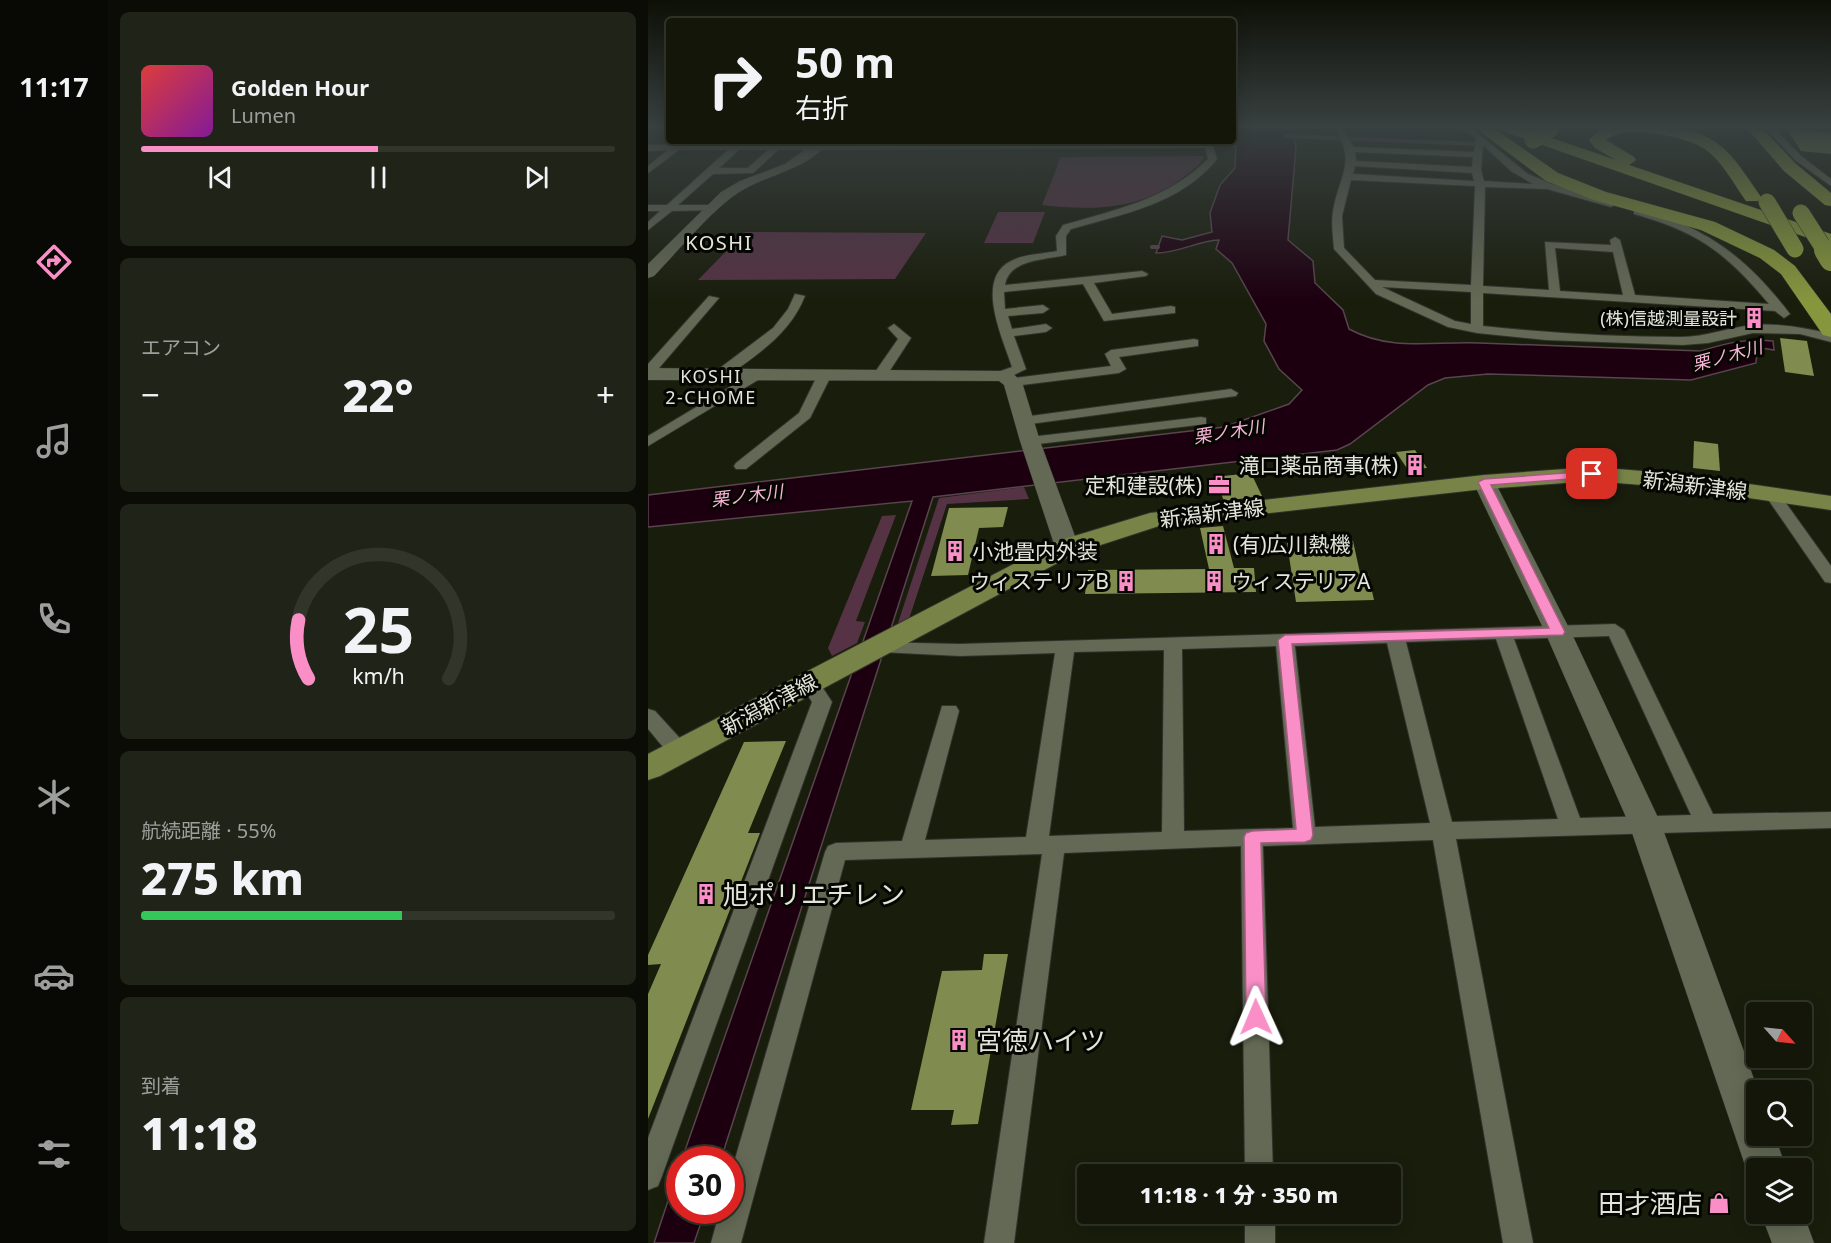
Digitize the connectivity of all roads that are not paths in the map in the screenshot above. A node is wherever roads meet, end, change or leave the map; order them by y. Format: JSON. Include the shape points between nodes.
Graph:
{"nodes":[{"id":1,"x":695,"y":185,"type":"edge"},
{"id":2,"x":743,"y":185,"type":"edge"},
{"id":3,"x":1182,"y":185,"type":"edge"},
{"id":4,"x":1346,"y":185,"type":"edge"},
{"id":5,"x":1480,"y":185,"type":"edge"},
{"id":6,"x":1498,"y":185,"type":"edge"},
{"id":7,"x":1546,"y":185,"type":"edge"},
{"id":8,"x":1571,"y":185,"type":"edge"},
{"id":9,"x":1582,"y":185,"type":"edge"},
{"id":10,"x":1626,"y":185,"type":"edge"},
{"id":11,"x":1679,"y":185,"type":"edge"},
{"id":12,"x":1692,"y":185,"type":"edge"},
{"id":13,"x":1747,"y":185,"type":"edge"},
{"id":14,"x":1753,"y":185,"type":"edge"},
{"id":15,"x":1809,"y":185,"type":"edge"},
{"id":16,"x":1552,"y":188,"type":"junction"},
{"id":17,"x":1760,"y":199,"type":"junction"},
{"id":18,"x":1831,"y":201,"type":"edge"},
{"id":19,"x":648,"y":208,"type":"edge"},
{"id":20,"x":670,"y":208,"type":"junction"},
{"id":21,"x":713,"y":208,"type":"junction"},
{"id":22,"x":648,"y":227,"type":"edge"},
{"id":23,"x":1810,"y":229,"type":"edge"},
{"id":24,"x":1831,"y":254,"type":"edge"},
{"id":25,"x":655,"y":258,"type":"edge"},
{"id":26,"x":1831,"y":260,"type":"edge"},
{"id":27,"x":648,"y":273,"type":"edge"},
{"id":28,"x":1142,"y":274,"type":"dead end"},
{"id":29,"x":1087,"y":280,"type":"junction"},
{"id":30,"x":1371,"y":283,"type":"junction"},
{"id":31,"x":999,"y":289,"type":"junction"},
{"id":32,"x":1477,"y":289,"type":"junction"},
{"id":33,"x":1555,"y":294,"type":"junction"},
{"id":34,"x":799,"y":296,"type":"dead end"},
{"id":35,"x":713,"y":297,"type":"dead end"},
{"id":36,"x":1630,"y":299,"type":"junction"},
{"id":37,"x":1831,"y":303,"type":"edge"},
{"id":38,"x":1779,"y":308,"type":"junction"},
{"id":39,"x":1043,"y":309,"type":"dead end"},
{"id":40,"x":1171,"y":310,"type":"dead end"},
{"id":41,"x":1001,"y":313,"type":"junction"},
{"id":42,"x":894,"y":328,"type":"dead end"},
{"id":43,"x":1046,"y":328,"type":"dead end"},
{"id":44,"x":1477,"y":329,"type":"junction"},
{"id":45,"x":1800,"y":330,"type":"junction"},
{"id":46,"x":1831,"y":330,"type":"edge"},
{"id":47,"x":1009,"y":333,"type":"junction"},
{"id":48,"x":1831,"y":338,"type":"edge"},
{"id":49,"x":1194,"y":344,"type":"dead end"},
{"id":50,"x":721,"y":374,"type":"junction"},
{"id":51,"x":758,"y":374,"type":"junction"},
{"id":52,"x":825,"y":374,"type":"junction"},
{"id":53,"x":650,"y":375,"type":"edge"},
{"id":54,"x":880,"y":375,"type":"junction"},
{"id":55,"x":1008,"y":379,"type":"junction"},
{"id":56,"x":1231,"y":393,"type":"dead end"},
{"id":57,"x":1023,"y":421,"type":"junction"},
{"id":58,"x":1201,"y":421,"type":"dead end"},
{"id":59,"x":648,"y":442,"type":"edge"},
{"id":60,"x":1031,"y":443,"type":"junction"},
{"id":61,"x":741,"y":466,"type":"dead end"},
{"id":62,"x":1484,"y":482,"type":"junction"},
{"id":63,"x":1773,"y":495,"type":"junction"},
{"id":64,"x":1831,"y":503,"type":"edge"},
{"id":65,"x":1067,"y":547,"type":"junction"},
{"id":66,"x":1831,"y":578,"type":"edge"},
{"id":67,"x":1558,"y":632,"type":"junction"},
{"id":68,"x":1503,"y":633,"type":"junction"},
{"id":69,"x":1395,"y":636,"type":"junction"},
{"id":70,"x":1285,"y":640,"type":"junction"},
{"id":71,"x":1173,"y":643,"type":"junction"},
{"id":72,"x":880,"y":646,"type":"junction"},
{"id":73,"x":1065,"y":647,"type":"junction"},
{"id":74,"x":810,"y":683,"type":"junction"},
{"id":75,"x":949,"y":711,"type":"dead end"},
{"id":76,"x":648,"y":716,"type":"edge"},
{"id":77,"x":680,"y":751,"type":"junction"},
{"id":78,"x":648,"y":768,"type":"edge"},
{"id":79,"x":1831,"y":820,"type":"edge"},
{"id":80,"x":1706,"y":823,"type":"junction"},
{"id":81,"x":1646,"y":824,"type":"junction"},
{"id":82,"x":1572,"y":826,"type":"junction"},
{"id":83,"x":1443,"y":831,"type":"junction"},
{"id":84,"x":1305,"y":835,"type":"junction"},
{"id":85,"x":1252,"y":837,"type":"junction"},
{"id":86,"x":1173,"y":839,"type":"junction"},
{"id":87,"x":1045,"y":846,"type":"junction"},
{"id":88,"x":911,"y":849,"type":"junction"},
{"id":89,"x":1763,"y":1158,"type":"edge"},
{"id":90,"x":1259,"y":1164,"type":"edge"},
{"id":91,"x":648,"y":1176,"type":"edge"},
{"id":92,"x":1260,"y":1224,"type":"edge"},
{"id":93,"x":1786,"y":1224,"type":"edge"},
{"id":94,"x":726,"y":1243,"type":"edge"},
{"id":95,"x":999,"y":1243,"type":"edge"},
{"id":96,"x":1260,"y":1243,"type":"edge"},
{"id":97,"x":1518,"y":1243,"type":"edge"},
{"id":98,"x":1793,"y":1243,"type":"edge"}],
"edges":[{"from":1,"to":20,"type":"street"},
{"from":2,"to":21,"type":"street"},
{"from":3,"to":31,"type":"street","via":[[1146,206],[1067,227],[1061,236],[1062,253],[1014,263],[1000,276]]},
{"from":4,"to":30,"type":"street","via":[[1338,210],[1339,249]]},
{"from":5,"to":32,"type":"street"},
{"from":6,"to":16,"type":"street"},
{"from":7,"to":16,"type":"street"},
{"from":8,"to":46,"type":"highway","via":[[1708,226],[1767,254],[1788,270]]},
{"from":9,"to":24,"type":"highway","via":[[1715,218]]},
{"from":10,"to":23,"type":"highway","via":[[1754,222]]},
{"from":11,"to":23,"type":"highway"},
{"from":12,"to":23,"type":"highway"},
{"from":13,"to":17,"type":"highway"},
{"from":14,"to":17,"type":"highway"},
{"from":15,"to":18,"type":"highway"},
{"from":16,"to":38,"type":"street","via":[[1652,215],[1696,232],[1737,261]]},
{"from":17,"to":23,"type":"highway","bridge":true},
{"from":19,"to":20,"type":"street"},
{"from":20,"to":21,"type":"street"},
{"from":20,"to":22,"type":"street"},
{"from":21,"to":25,"type":"street"},
{"from":23,"to":26,"type":"highway","bridge":true},
{"from":23,"to":37,"type":"highway","bridge":true,"via":[[1796,249]]},
{"from":25,"to":27,"type":"street"},
{"from":28,"to":29,"type":"street"},
{"from":29,"to":31,"type":"street"},
{"from":29,"to":40,"type":"street","via":[[1108,318]]},
{"from":30,"to":32,"type":"street"},
{"from":30,"to":44,"type":"street","via":[[1380,292],[1452,324]]},
{"from":31,"to":41,"type":"street","via":[[997,302]]},
{"from":32,"to":33,"type":"street"},
{"from":32,"to":44,"type":"street"},
{"from":33,"to":36,"type":"street"},
{"from":33,"to":36,"type":"street","via":[[1549,244],[1616,244]]},
{"from":34,"to":50,"type":"street","via":[[795,311],[772,337]]},
{"from":35,"to":53,"type":"street"},
{"from":36,"to":38,"type":"street"},
{"from":38,"to":45,"type":"street"},
{"from":39,"to":41,"type":"street"},
{"from":41,"to":47,"type":"street"},
{"from":42,"to":54,"type":"street","via":[[905,338]]},
{"from":43,"to":47,"type":"street"},
{"from":44,"to":45,"type":"street","via":[[1683,341],[1753,329]]},
{"from":45,"to":48,"type":"street"},
{"from":47,"to":55,"type":"street","via":[[1019,369]]},
{"from":49,"to":55,"type":"street","via":[[1111,354],[1119,369]]},
{"from":50,"to":51,"type":"street"},
{"from":50,"to":53,"type":"street"},
{"from":51,"to":52,"type":"street"},
{"from":51,"to":59,"type":"street"},
{"from":52,"to":54,"type":"street"},
{"from":52,"to":61,"type":"street","via":[[806,415]]},
{"from":54,"to":55,"type":"street"},
{"from":55,"to":57,"type":"street"},
{"from":56,"to":57,"type":"street"},
{"from":57,"to":60,"type":"street"},
{"from":58,"to":60,"type":"street"},
{"from":60,"to":65,"type":"street"},
{"from":62,"to":63,"type":"main road","name":"新潟新津線","via":[[1592,474],[1680,481]]},
{"from":62,"to":65,"type":"main road","name":"新潟新津線","via":[[1159,518]]},
{"from":62,"to":67,"type":"street"},
{"from":63,"to":64,"type":"main road","name":"新潟新津線"},
{"from":63,"to":66,"type":"street"},
{"from":65,"to":72,"type":"main road","name":"新潟新津線"},
{"from":67,"to":68,"type":"street"},
{"from":67,"to":80,"type":"street","via":[[1615,630]]},
{"from":67,"to":81,"type":"street"},
{"from":68,"to":69,"type":"street"},
{"from":68,"to":82,"type":"street"},
{"from":69,"to":70,"type":"street"},
{"from":69,"to":83,"type":"street"},
{"from":70,"to":71,"type":"street"},
{"from":70,"to":84,"type":"street"},
{"from":71,"to":73,"type":"street"},
{"from":71,"to":86,"type":"street"},
{"from":72,"to":73,"type":"street","via":[[960,650]]},
{"from":72,"to":74,"type":"main road","name":"新潟新津線"},
{"from":73,"to":87,"type":"street"},
{"from":74,"to":77,"type":"main road","name":"新潟新津線"},
{"from":74,"to":91,"type":"street","via":[[822,702]]},
{"from":75,"to":88,"type":"street"},
{"from":76,"to":77,"type":"street"},
{"from":77,"to":78,"type":"main road","name":"新潟新津線"},
{"from":79,"to":80,"type":"street"},
{"from":80,"to":81,"type":"street"},
{"from":81,"to":82,"type":"street"},
{"from":81,"to":89,"type":"street"},
{"from":82,"to":83,"type":"street"},
{"from":83,"to":84,"type":"street"},
{"from":83,"to":97,"type":"street"},
{"from":84,"to":85,"type":"street"},
{"from":85,"to":86,"type":"street"},
{"from":85,"to":90,"type":"street"},
{"from":86,"to":87,"type":"street"},
{"from":87,"to":88,"type":"street"},
{"from":87,"to":95,"type":"street"},
{"from":88,"to":94,"type":"street","via":[[836,852]]},
{"from":92,"to":96,"type":"street"},
{"from":93,"to":98,"type":"street"}]}
